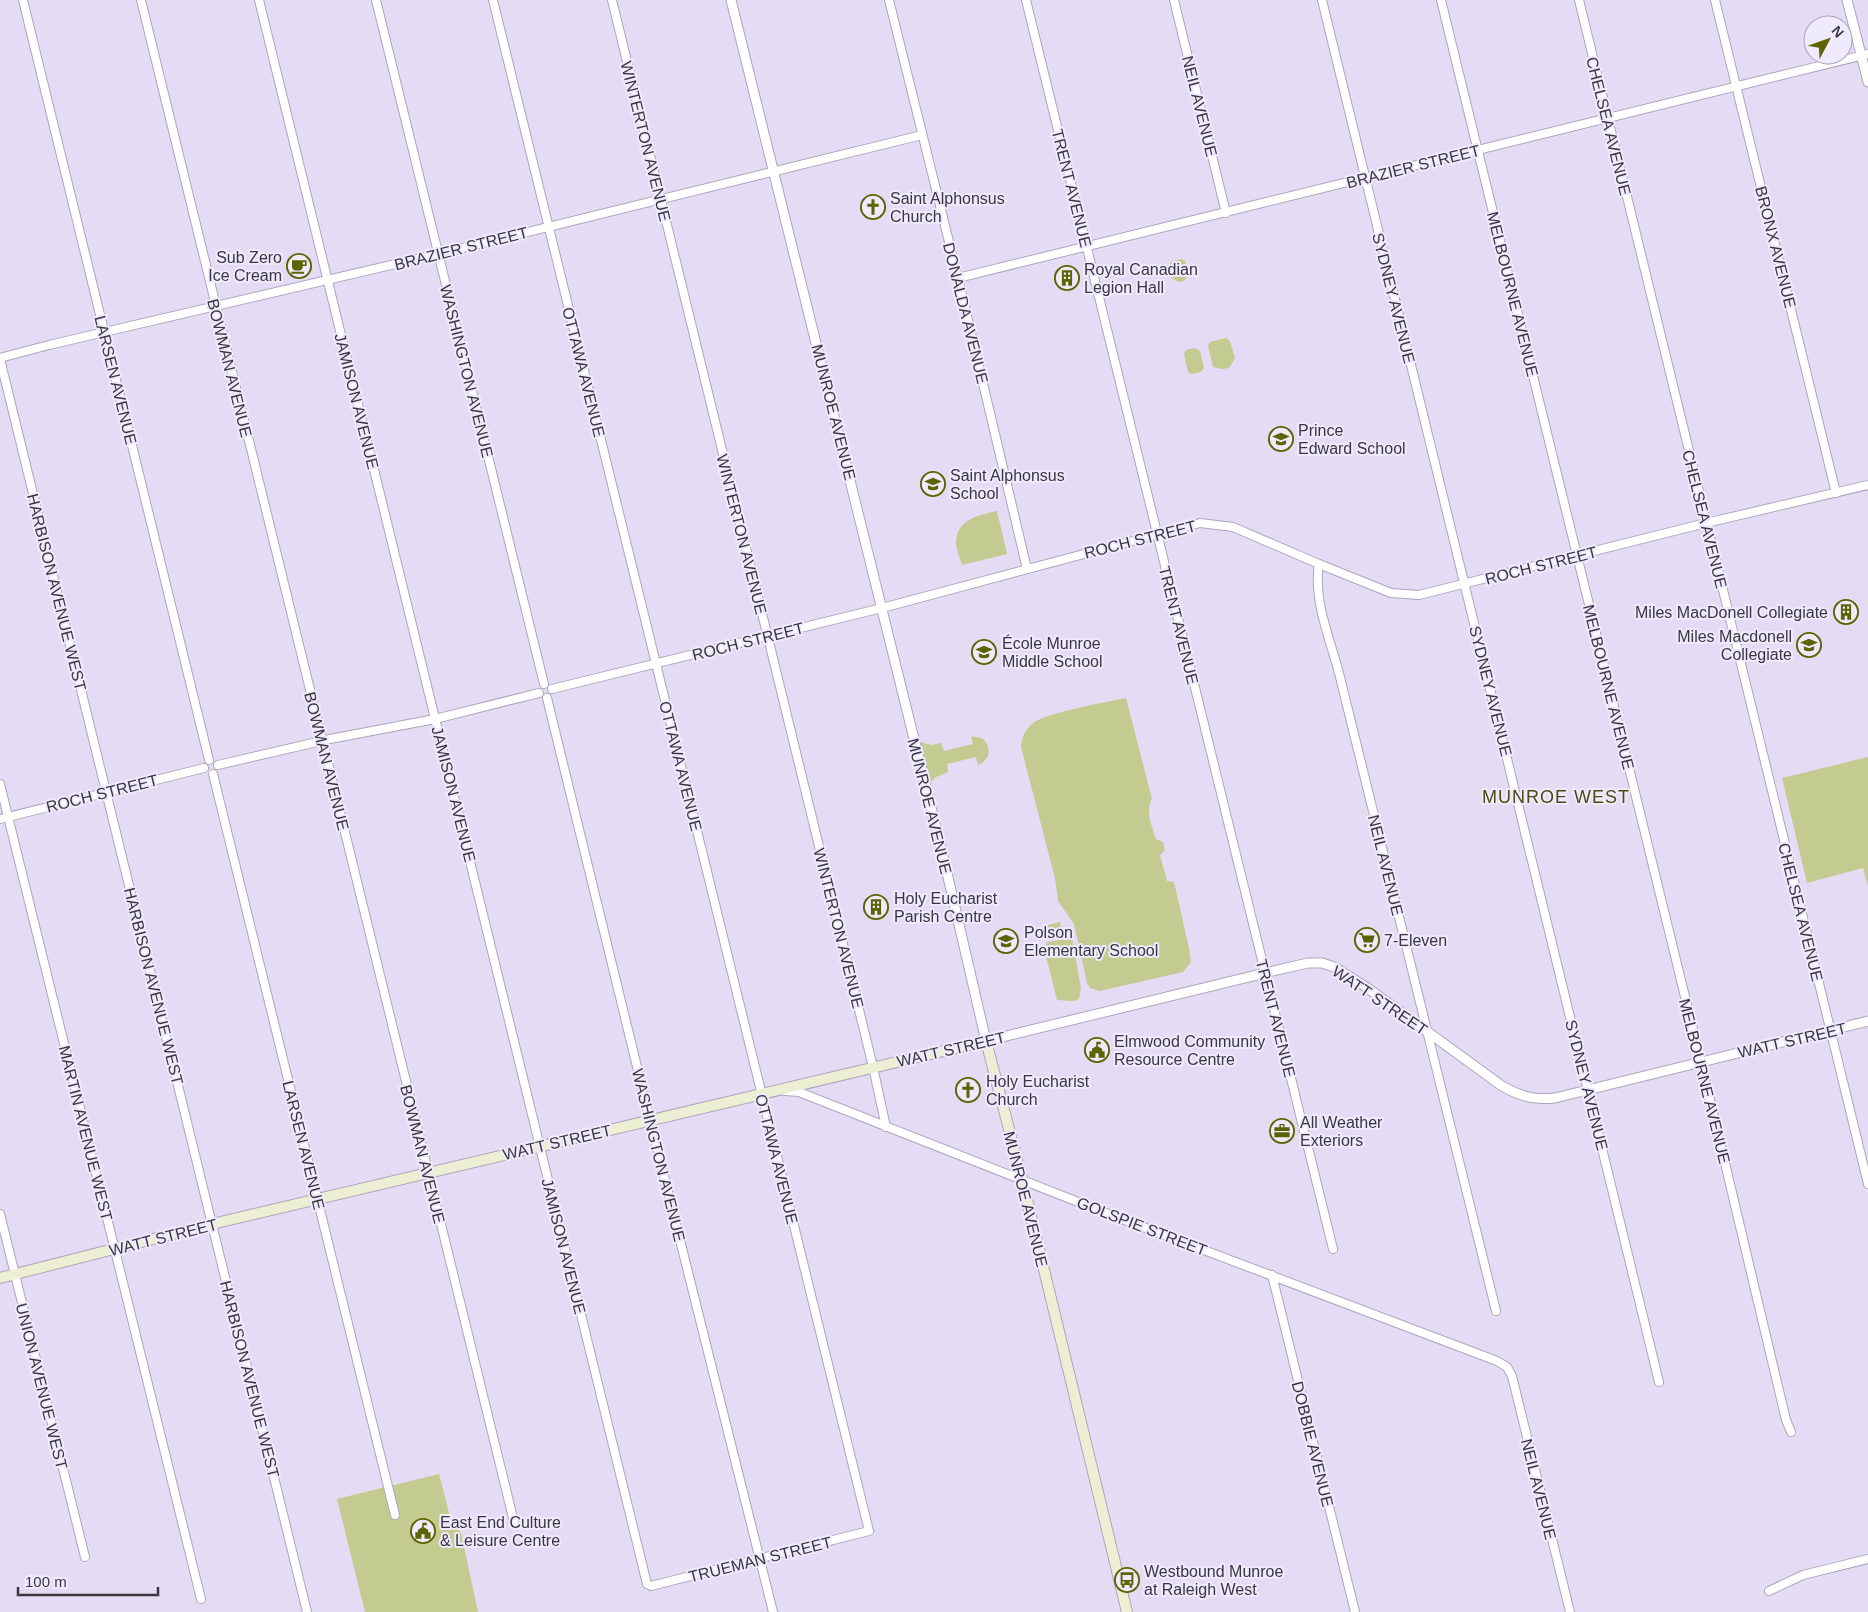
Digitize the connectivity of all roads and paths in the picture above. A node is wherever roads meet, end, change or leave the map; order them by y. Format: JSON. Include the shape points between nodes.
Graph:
{"nodes":[{"id":1,"x":23,"y":0,"type":"edge"},
{"id":2,"x":141,"y":0,"type":"edge"},
{"id":3,"x":258,"y":0,"type":"edge"},
{"id":4,"x":376,"y":0,"type":"edge"},
{"id":5,"x":493,"y":0,"type":"edge"},
{"id":6,"x":612,"y":0,"type":"edge"},
{"id":7,"x":731,"y":0,"type":"edge"},
{"id":8,"x":889,"y":0,"type":"edge"},
{"id":9,"x":1026,"y":0,"type":"edge"},
{"id":10,"x":1174,"y":0,"type":"edge"},
{"id":11,"x":1322,"y":0,"type":"edge"},
{"id":12,"x":1441,"y":0,"type":"edge"},
{"id":13,"x":1579,"y":0,"type":"edge"},
{"id":14,"x":1715,"y":0,"type":"edge"},
{"id":15,"x":1848,"y":0,"type":"edge"},
{"id":16,"x":1865,"y":55,"type":"edge"},
{"id":17,"x":1868,"y":82,"type":"edge"},
{"id":18,"x":1737,"y":87,"type":"junction"},
{"id":19,"x":1608,"y":118,"type":"junction"},
{"id":20,"x":922,"y":136,"type":"junction"},
{"id":21,"x":1477,"y":150,"type":"junction"},
{"id":22,"x":774,"y":171,"type":"junction"},
{"id":23,"x":1365,"y":178,"type":"junction"},
{"id":24,"x":661,"y":200,"type":"junction"},
{"id":25,"x":1226,"y":212,"type":"junction"},
{"id":26,"x":548,"y":227,"type":"junction"},
{"id":27,"x":1086,"y":246,"type":"junction"},
{"id":28,"x":438,"y":254,"type":"junction"},
{"id":29,"x":958,"y":278,"type":"junction"},
{"id":30,"x":327,"y":280,"type":"junction"},
{"id":31,"x":215,"y":307,"type":"junction"},
{"id":32,"x":104,"y":332,"type":"junction"},
{"id":33,"x":0,"y":358,"type":"edge"},
{"id":34,"x":1868,"y":485,"type":"edge"},
{"id":35,"x":1836,"y":493,"type":"junction"},
{"id":36,"x":1706,"y":524,"type":"junction"},
{"id":37,"x":1157,"y":534,"type":"junction"},
{"id":38,"x":1577,"y":556,"type":"junction"},
{"id":39,"x":1319,"y":564,"type":"junction"},
{"id":40,"x":1028,"y":569,"type":"junction"},
{"id":41,"x":1465,"y":584,"type":"junction"},
{"id":42,"x":882,"y":608,"type":"junction"},
{"id":43,"x":767,"y":636,"type":"junction"},
{"id":44,"x":656,"y":664,"type":"junction"},
{"id":45,"x":544,"y":684,"type":"junction"},
{"id":46,"x":552,"y":689,"type":"junction"},
{"id":47,"x":539,"y":693,"type":"junction"},
{"id":48,"x":547,"y":698,"type":"junction"},
{"id":49,"x":435,"y":719,"type":"junction"},
{"id":50,"x":322,"y":741,"type":"junction"},
{"id":51,"x":209,"y":760,"type":"junction"},
{"id":52,"x":218,"y":765,"type":"junction"},
{"id":53,"x":204,"y":768,"type":"junction"},
{"id":54,"x":213,"y":774,"type":"junction"},
{"id":55,"x":0,"y":784,"type":"edge"},
{"id":56,"x":106,"y":793,"type":"junction"},
{"id":57,"x":4,"y":818,"type":"edge"},
{"id":58,"x":1265,"y":973,"type":"junction"},
{"id":59,"x":1868,"y":1022,"type":"edge"},
{"id":60,"x":1831,"y":1030,"type":"junction"},
{"id":61,"x":1426,"y":1031,"type":"junction"},
{"id":62,"x":986,"y":1041,"type":"junction"},
{"id":63,"x":1701,"y":1062,"type":"junction"},
{"id":64,"x":873,"y":1066,"type":"junction"},
{"id":65,"x":776,"y":1090,"type":"junction"},
{"id":66,"x":1588,"y":1090,"type":"junction"},
{"id":67,"x":761,"y":1093,"type":"junction"},
{"id":68,"x":650,"y":1120,"type":"junction"},
{"id":69,"x":886,"y":1127,"type":"junction"},
{"id":70,"x":540,"y":1146,"type":"junction"},
{"id":71,"x":428,"y":1172,"type":"junction"},
{"id":72,"x":1022,"y":1179,"type":"junction"},
{"id":73,"x":1868,"y":1184,"type":"edge"},
{"id":74,"x":317,"y":1199,"type":"junction"},
{"id":75,"x":0,"y":1214,"type":"edge"},
{"id":76,"x":212,"y":1224,"type":"junction"},
{"id":77,"x":114,"y":1249,"type":"junction"},
{"id":78,"x":1333,"y":1249,"type":"dead end"},
{"id":79,"x":15,"y":1274,"type":"junction"},
{"id":80,"x":1272,"y":1275,"type":"junction"},
{"id":81,"x":0,"y":1278,"type":"edge"},
{"id":82,"x":1496,"y":1311,"type":"dead end"},
{"id":83,"x":1507,"y":1367,"type":"joint"},
{"id":84,"x":1659,"y":1382,"type":"dead end"},
{"id":85,"x":1791,"y":1432,"type":"dead end"},
{"id":86,"x":395,"y":1515,"type":"dead end"},
{"id":87,"x":514,"y":1522,"type":"dead end"},
{"id":88,"x":869,"y":1531,"type":"joint"},
{"id":89,"x":85,"y":1557,"type":"dead end"},
{"id":90,"x":761,"y":1559,"type":"junction"},
{"id":91,"x":1868,"y":1559,"type":"edge"},
{"id":92,"x":651,"y":1586,"type":"joint"},
{"id":93,"x":1769,"y":1591,"type":"dead end"},
{"id":94,"x":201,"y":1599,"type":"dead end"},
{"id":95,"x":307,"y":1612,"type":"edge"},
{"id":96,"x":774,"y":1612,"type":"edge"},
{"id":97,"x":1127,"y":1612,"type":"edge"},
{"id":98,"x":1355,"y":1612,"type":"edge"},
{"id":99,"x":1570,"y":1612,"type":"edge"}],
"edges":[{"from":1,"to":32,"type":"street","name":"LARSEN AVENUE"},
{"from":2,"to":31,"type":"street","name":"BOWMAN AVENUE"},
{"from":3,"to":30,"type":"street","name":"JAMISON AVENUE"},
{"from":4,"to":28,"type":"street","name":"WASHINGTON AVENUE"},
{"from":5,"to":26,"type":"street","name":"OTTAWA AVENUE"},
{"from":6,"to":24,"type":"street","name":"WINTERTON AVENUE"},
{"from":7,"to":22,"type":"street","name":"MUNROE AVENUE"},
{"from":8,"to":20,"type":"street","name":"DONALDA AVENUE"},
{"from":9,"to":27,"type":"street","name":"TRENT AVENUE"},
{"from":10,"to":25,"type":"street","name":"NEIL AVENUE"},
{"from":11,"to":23,"type":"street","name":"SYDNEY AVENUE"},
{"from":12,"to":21,"type":"street","name":"MELBOURNE AVENUE"},
{"from":13,"to":19,"type":"street","name":"CHELSEA AVENUE"},
{"from":14,"to":18,"type":"street","name":"BRONX AVENUE"},
{"from":15,"to":16,"type":"street"},
{"from":16,"to":17,"type":"street"},
{"from":16,"to":18,"type":"street","name":"BRAZIER STREET"},
{"from":18,"to":19,"type":"street","name":"BRAZIER STREET"},
{"from":18,"to":35,"type":"street","name":"BRONX AVENUE"},
{"from":19,"to":21,"type":"street","name":"BRAZIER STREET"},
{"from":19,"to":36,"type":"street","name":"CHELSEA AVENUE"},
{"from":20,"to":22,"type":"street","name":"BRAZIER STREET"},
{"from":20,"to":29,"type":"street","name":"DONALDA AVENUE"},
{"from":21,"to":23,"type":"street","name":"BRAZIER STREET"},
{"from":21,"to":38,"type":"street","name":"MELBOURNE AVENUE"},
{"from":22,"to":24,"type":"street","name":"BRAZIER STREET"},
{"from":22,"to":42,"type":"street","name":"MUNROE AVENUE"},
{"from":23,"to":25,"type":"street","name":"BRAZIER STREET"},
{"from":23,"to":41,"type":"street","name":"SYDNEY AVENUE"},
{"from":24,"to":26,"type":"street","name":"BRAZIER STREET"},
{"from":24,"to":43,"type":"street","name":"WINTERTON AVENUE"},
{"from":25,"to":27,"type":"street","name":"BRAZIER STREET"},
{"from":26,"to":28,"type":"street","name":"BRAZIER STREET"},
{"from":26,"to":44,"type":"street","name":"OTTAWA AVENUE"},
{"from":27,"to":29,"type":"street","name":"BRAZIER STREET"},
{"from":27,"to":37,"type":"street","name":"TRENT AVENUE"},
{"from":28,"to":30,"type":"street","name":"BRAZIER STREET"},
{"from":28,"to":45,"type":"street","name":"WASHINGTON AVENUE"},
{"from":29,"to":40,"type":"street","name":"DONALDA AVENUE"},
{"from":30,"to":31,"type":"street","name":"BRAZIER STREET"},
{"from":30,"to":49,"type":"street","name":"JAMISON AVENUE"},
{"from":31,"to":32,"type":"street","name":"BRAZIER STREET"},
{"from":31,"to":50,"type":"street","name":"BOWMAN AVENUE"},
{"from":32,"to":33,"type":"street","name":"BRAZIER STREET"},
{"from":32,"to":51,"type":"street","name":"LARSEN AVENUE"},
{"from":33,"to":56,"type":"street","name":"HARBISON AVENUE WEST"},
{"from":34,"to":35,"type":"street","name":"ROCH STREET"},
{"from":35,"to":36,"type":"street","name":"ROCH STREET"},
{"from":36,"to":38,"type":"street","name":"ROCH STREET"},
{"from":36,"to":60,"type":"street","name":"CHELSEA AVENUE"},
{"from":37,"to":39,"type":"street","name":"ROCH STREET","via":[[1200,523],[1223,525]]},
{"from":37,"to":40,"type":"street","name":"ROCH STREET"},
{"from":37,"to":58,"type":"street","name":"TRENT AVENUE"},
{"from":38,"to":41,"type":"street","name":"ROCH STREET"},
{"from":38,"to":63,"type":"street","name":"MELBOURNE AVENUE"},
{"from":39,"to":41,"type":"street","name":"ROCH STREET","via":[[1392,592],[1409,595]]},
{"from":39,"to":61,"type":"street","name":"NEIL AVENUE","via":[[1317,577],[1321,606]]},
{"from":40,"to":42,"type":"street","name":"ROCH STREET"},
{"from":41,"to":66,"type":"street","name":"SYDNEY AVENUE"},
{"from":42,"to":43,"type":"street","name":"ROCH STREET"},
{"from":42,"to":62,"type":"street","name":"MUNROE AVENUE"},
{"from":43,"to":44,"type":"street","name":"ROCH STREET"},
{"from":43,"to":64,"type":"street","name":"WINTERTON AVENUE"},
{"from":44,"to":46,"type":"street","name":"ROCH STREET"},
{"from":44,"to":67,"type":"street","name":"OTTAWA AVENUE"},
{"from":45,"to":46,"type":"street"},
{"from":45,"to":47,"type":"street"},
{"from":46,"to":48,"type":"street"},
{"from":47,"to":48,"type":"street"},
{"from":47,"to":49,"type":"street"},
{"from":48,"to":68,"type":"street","name":"WASHINGTON AVENUE"},
{"from":49,"to":50,"type":"street"},
{"from":49,"to":70,"type":"street","name":"JAMISON AVENUE"},
{"from":50,"to":52,"type":"street"},
{"from":50,"to":71,"type":"street","name":"BOWMAN AVENUE"},
{"from":51,"to":52,"type":"street"},
{"from":51,"to":53,"type":"street"},
{"from":52,"to":54,"type":"street"},
{"from":53,"to":54,"type":"street"},
{"from":53,"to":56,"type":"street","name":"ROCH STREET"},
{"from":54,"to":74,"type":"street","name":"LARSEN AVENUE"},
{"from":55,"to":57,"type":"street","name":"MARTIN AVENUE WEST"},
{"from":56,"to":57,"type":"street","name":"ROCH STREET"},
{"from":56,"to":76,"type":"street","name":"HARBISON AVENUE WEST"},
{"from":57,"to":77,"type":"street","name":"MARTIN AVENUE WEST"},
{"from":58,"to":61,"type":"street","name":"WATT STREET","via":[[1308,963],[1334,967]]},
{"from":58,"to":62,"type":"street","name":"WATT STREET"},
{"from":58,"to":78,"type":"street","name":"TRENT AVENUE"},
{"from":59,"to":60,"type":"street","name":"WATT STREET"},
{"from":60,"to":63,"type":"street","name":"WATT STREET"},
{"from":60,"to":73,"type":"street","name":"CHELSEA AVENUE"},
{"from":61,"to":66,"type":"street","name":"WATT STREET","via":[[1521,1097],[1541,1100]]},
{"from":61,"to":82,"type":"street","name":"NEIL AVENUE"},
{"from":62,"to":64,"type":"main road","name":"WATT STREET"},
{"from":62,"to":72,"type":"main road","name":"MUNROE AVENUE"},
{"from":63,"to":66,"type":"street","name":"WATT STREET"},
{"from":63,"to":85,"type":"street","name":"MELBOURNE AVENUE"},
{"from":64,"to":65,"type":"main road","name":"WATT STREET"},
{"from":64,"to":69,"type":"street","name":"WINTERTON AVENUE"},
{"from":65,"to":67,"type":"main road","name":"WATT STREET"},
{"from":65,"to":69,"type":"street","name":"GOLSPIE STREET","via":[[799,1092]]},
{"from":66,"to":84,"type":"street","name":"SYDNEY AVENUE"},
{"from":67,"to":68,"type":"main road","name":"WATT STREET"},
{"from":67,"to":88,"type":"street","name":"OTTAWA AVENUE"},
{"from":68,"to":70,"type":"main road","name":"WATT STREET"},
{"from":68,"to":90,"type":"street","name":"WASHINGTON AVENUE"},
{"from":69,"to":72,"type":"street","name":"GOLSPIE STREET"},
{"from":70,"to":71,"type":"main road","name":"WATT STREET"},
{"from":70,"to":92,"type":"street","name":"JAMISON AVENUE"},
{"from":71,"to":74,"type":"main road","name":"WATT STREET"},
{"from":71,"to":87,"type":"street","name":"BOWMAN AVENUE"},
{"from":72,"to":80,"type":"street","name":"GOLSPIE STREET"},
{"from":72,"to":97,"type":"main road","name":"MUNROE AVENUE"},
{"from":74,"to":76,"type":"main road","name":"WATT STREET"},
{"from":74,"to":86,"type":"street","name":"LARSEN AVENUE"},
{"from":75,"to":79,"type":"street","name":"UNION AVENUE WEST"},
{"from":76,"to":77,"type":"main road","name":"WATT STREET"},
{"from":76,"to":95,"type":"street","name":"HARBISON AVENUE WEST"},
{"from":77,"to":79,"type":"main road","name":"WATT STREET"},
{"from":77,"to":94,"type":"street","name":"MARTIN AVENUE WEST"},
{"from":79,"to":81,"type":"main road","name":"WATT STREET"},
{"from":79,"to":89,"type":"street","name":"UNION AVENUE WEST"},
{"from":80,"to":83,"type":"street","name":"GOLSPIE STREET"},
{"from":80,"to":98,"type":"street","name":"DOBBIE AVENUE"},
{"from":83,"to":99,"type":"street","name":"NEIL AVENUE","via":[[1512,1376]]},
{"from":88,"to":90,"type":"street","name":"TRUEMAN STREET"},
{"from":90,"to":92,"type":"street","name":"TRUEMAN STREET"},
{"from":90,"to":96,"type":"street","name":"WASHINGTON AVENUE"},
{"from":91,"to":93,"type":"street","via":[[1803,1575]]}]}
